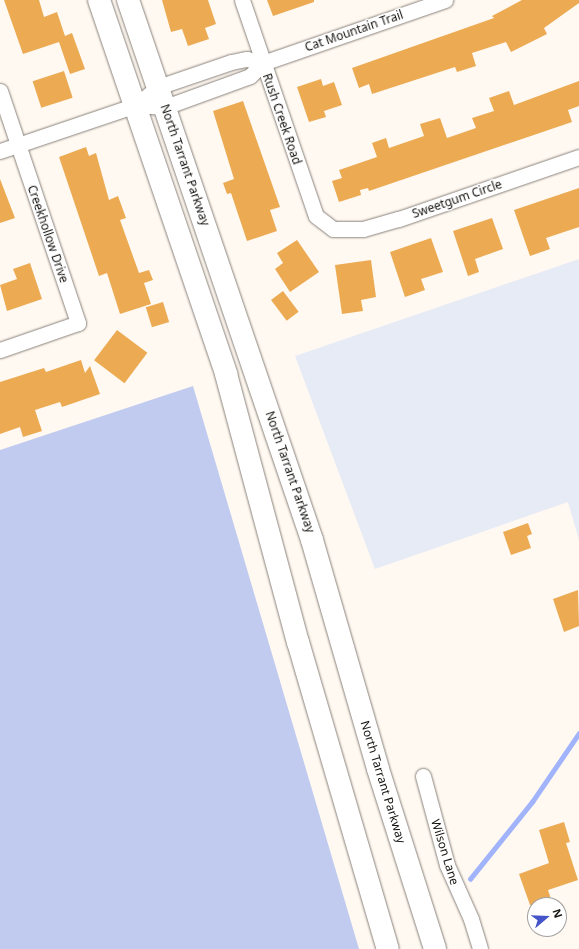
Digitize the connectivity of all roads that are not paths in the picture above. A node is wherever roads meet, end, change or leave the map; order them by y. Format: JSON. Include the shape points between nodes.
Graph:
{"nodes":[{"id":1,"x":99,"y":0,"type":"edge"},
{"id":2,"x":128,"y":0,"type":"edge"},
{"id":3,"x":242,"y":0,"type":"edge"},
{"id":4,"x":445,"y":0,"type":"edge"},
{"id":5,"x":262,"y":63,"type":"junction"},
{"id":6,"x":158,"y":87,"type":"junction"},
{"id":7,"x":0,"y":91,"type":"edge"},
{"id":8,"x":136,"y":105,"type":"junction"},
{"id":9,"x":165,"y":107,"type":"junction"},
{"id":10,"x":18,"y":145,"type":"junction"},
{"id":11,"x":0,"y":151,"type":"edge"},
{"id":12,"x":579,"y":156,"type":"edge"},
{"id":13,"x":333,"y":229,"type":"joint"},
{"id":14,"x":0,"y":350,"type":"edge"},
{"id":15,"x":423,"y":776,"type":"dead end"},
{"id":16,"x":388,"y":949,"type":"edge"},
{"id":17,"x":435,"y":949,"type":"edge"},
{"id":18,"x":480,"y":949,"type":"edge"}],
"edges":[{"from":1,"to":8,"type":"main road"},
{"from":2,"to":6,"type":"main road","name":"North Tarrant Parkway"},
{"from":3,"to":5,"type":"street","name":"Rush Creek Road"},
{"from":4,"to":5,"type":"street","name":"Cat Mountain Trail"},
{"from":5,"to":6,"type":"street","name":"Cat Mountain Trail","via":[[247,59],[231,62]]},
{"from":5,"to":9,"type":"street","name":"Cat Mountain Trail","via":[[250,76]]},
{"from":5,"to":13,"type":"street","name":"Rush Creek Road","via":[[316,216]]},
{"from":6,"to":8,"type":"street","name":"Cat Mountain Trail"},
{"from":6,"to":9,"type":"main road","name":"North Tarrant Parkway"},
{"from":7,"to":10,"type":"street","name":"Creekhollow Drive"},
{"from":8,"to":9,"type":"street","name":"Cat Mountain Trail"},
{"from":8,"to":10,"type":"street","name":"Cat Mountain Trail"},
{"from":8,"to":16,"type":"main road","via":[[226,374],[298,642]]},
{"from":9,"to":17,"type":"main road","name":"North Tarrant Parkway","via":[[314,545],[378,769]]},
{"from":10,"to":11,"type":"street","name":"Cat Mountain Trail"},
{"from":10,"to":14,"type":"street","name":"Creekhollow Drive","via":[[78,323]]},
{"from":12,"to":13,"type":"street","name":"Sweetgum Circle","via":[[400,219],[363,229]]},
{"from":15,"to":18,"type":"street","name":"Wilson Lane","via":[[447,865],[471,919]]}]}
